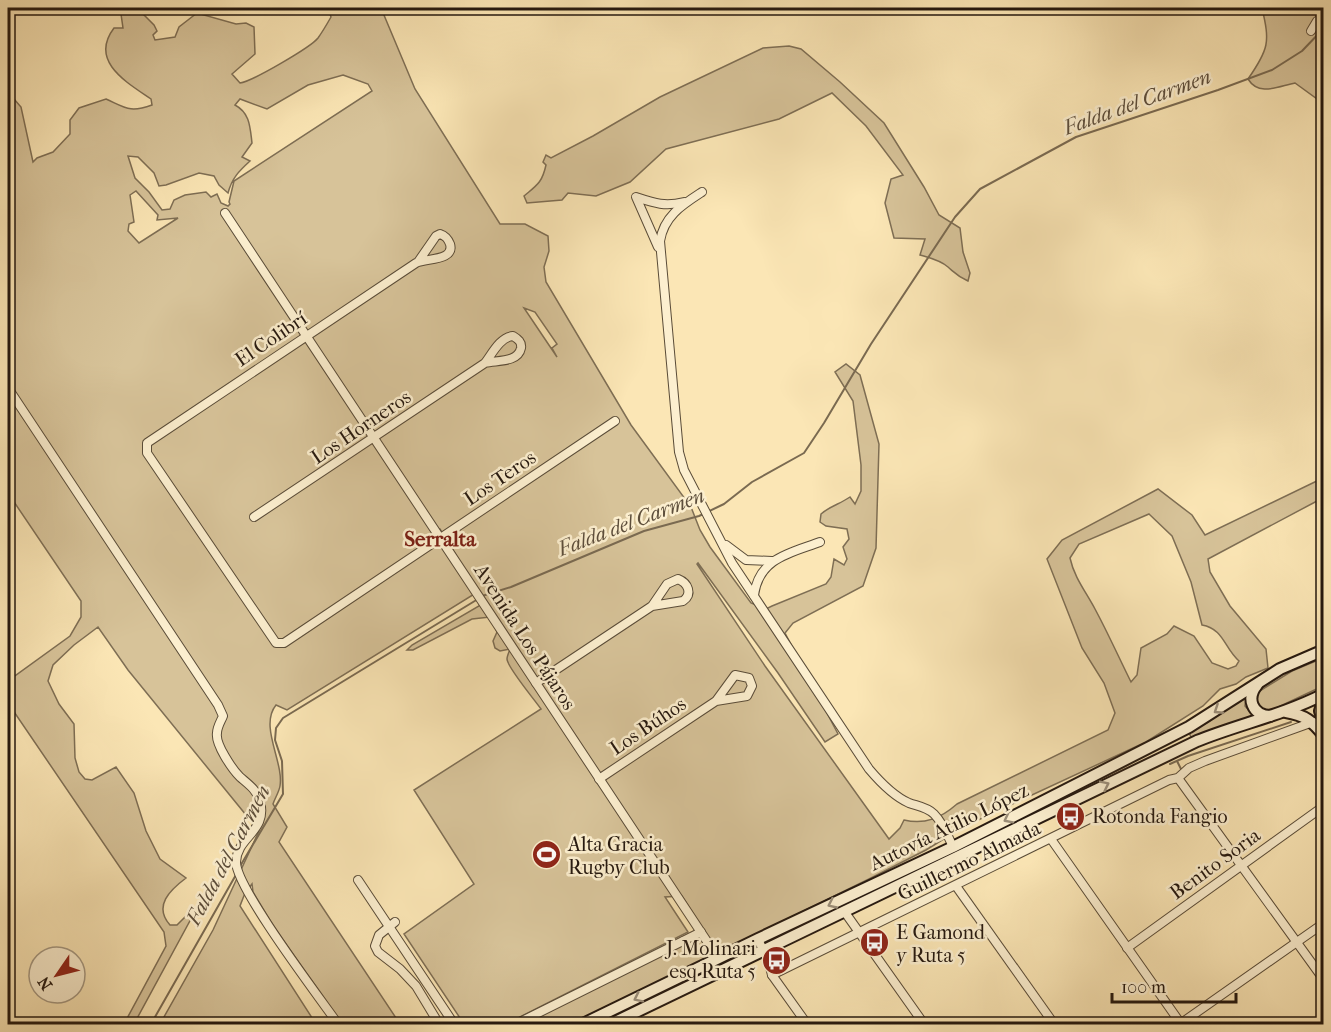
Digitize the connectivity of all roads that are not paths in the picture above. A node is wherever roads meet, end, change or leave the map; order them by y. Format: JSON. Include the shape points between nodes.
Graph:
{"nodes":[{"id":1,"x":1323,"y":16,"type":"edge"},
{"id":2,"x":1311,"y":31,"type":"dead end"},
{"id":3,"x":702,"y":192,"type":"dead end"},
{"id":4,"x":691,"y":199,"type":"junction"},
{"id":5,"x":225,"y":213,"type":"dead end"},
{"id":6,"x":660,"y":251,"type":"junction"},
{"id":7,"x":418,"y":261,"type":"dead end"},
{"id":8,"x":306,"y":336,"type":"junction"},
{"id":9,"x":485,"y":363,"type":"junction"},
{"id":10,"x":8,"y":388,"type":"edge"},
{"id":11,"x":615,"y":421,"type":"dead end"},
{"id":12,"x":374,"y":438,"type":"junction"},
{"id":13,"x":254,"y":517,"type":"dead end"},
{"id":14,"x":440,"y":538,"type":"junction"},
{"id":15,"x":722,"y":542,"type":"junction"},
{"id":16,"x":820,"y":542,"type":"dead end"},
{"id":17,"x":773,"y":561,"type":"junction"},
{"id":18,"x":754,"y":595,"type":"junction"},
{"id":19,"x":652,"y":606,"type":"junction"},
{"id":20,"x":284,"y":643,"type":"joint"},
{"id":21,"x":1323,"y":650,"type":"edge"},
{"id":22,"x":536,"y":683,"type":"junction"},
{"id":23,"x":1259,"y":683,"type":"junction"},
{"id":24,"x":1323,"y":696,"type":"edge"},
{"id":25,"x":716,"y":701,"type":"junction"},
{"id":26,"x":1286,"y":711,"type":"junction"},
{"id":27,"x":1271,"y":716,"type":"junction"},
{"id":28,"x":1318,"y":723,"type":"edge"},
{"id":29,"x":1323,"y":736,"type":"edge"},
{"id":30,"x":599,"y":778,"type":"junction"},
{"id":31,"x":1178,"y":778,"type":"junction"},
{"id":32,"x":1323,"y":806,"type":"edge"},
{"id":33,"x":1051,"y":839,"type":"junction"},
{"id":34,"x":953,"y":847,"type":"junction"},
{"id":35,"x":1242,"y":865,"type":"junction"},
{"id":36,"x":358,"y":880,"type":"dead end"},
{"id":37,"x":956,"y":886,"type":"junction"},
{"id":38,"x":844,"y":910,"type":"junction"},
{"id":39,"x":1323,"y":923,"type":"edge"},
{"id":40,"x":392,"y":924,"type":"junction"},
{"id":41,"x":701,"y":932,"type":"junction"},
{"id":42,"x":859,"y":933,"type":"junction"},
{"id":43,"x":758,"y":939,"type":"junction"},
{"id":44,"x":1297,"y":943,"type":"junction"},
{"id":45,"x":1127,"y":948,"type":"junction"},
{"id":46,"x":762,"y":950,"type":"junction"},
{"id":47,"x":718,"y":958,"type":"junction"},
{"id":48,"x":772,"y":975,"type":"junction"},
{"id":49,"x":1323,"y":980,"type":"edge"},
{"id":50,"x":632,"y":1020,"type":"edge"},
{"id":51,"x":338,"y":1024,"type":"edge"},
{"id":52,"x":439,"y":1024,"type":"edge"},
{"id":53,"x":454,"y":1024,"type":"edge"},
{"id":54,"x":516,"y":1024,"type":"edge"},
{"id":55,"x":583,"y":1024,"type":"edge"},
{"id":56,"x":611,"y":1024,"type":"edge"},
{"id":57,"x":807,"y":1024,"type":"edge"},
{"id":58,"x":924,"y":1024,"type":"edge"},
{"id":59,"x":1054,"y":1024,"type":"edge"},
{"id":60,"x":1180,"y":1024,"type":"edge"}],
"edges":[{"from":1,"to":2,"type":"street"},
{"from":3,"to":4,"type":"street"},
{"from":4,"to":6,"type":"street","via":[[668,220],[661,235]]},
{"from":4,"to":6,"type":"street","via":[[666,205],[636,197]]},
{"from":5,"to":8,"type":"street","name":"Avenida Los Pájaros"},
{"from":6,"to":15,"type":"street","via":[[679,452],[684,470]]},
{"from":7,"to":8,"type":"street","name":"El Colibrí"},
{"from":8,"to":12,"type":"street","name":"Avenida Los Pájaros"},
{"from":8,"to":20,"type":"street","name":"El Colibrí","via":[[147,443],[146,448],[276,643]]},
{"from":9,"to":9,"type":"street","name":"Los Horneros","via":[[513,358],[521,348],[518,339],[513,336],[502,340]]},
{"from":9,"to":12,"type":"street","name":"Los Horneros"},
{"from":10,"to":51,"type":"street","via":[[218,705],[223,716],[216,733],[219,743],[239,776],[254,788],[262,812],[259,825],[238,850],[236,863],[243,882]]},
{"from":11,"to":14,"type":"street","name":"Los Teros"},
{"from":12,"to":13,"type":"street","name":"Los Horneros"},
{"from":12,"to":14,"type":"street","name":"Avenida Los Pájaros"},
{"from":14,"to":20,"type":"street","name":"Los Teros"},
{"from":14,"to":22,"type":"street","name":"Avenida Los Pájaros"},
{"from":15,"to":17,"type":"street","via":[[746,560]]},
{"from":15,"to":18,"type":"street"},
{"from":16,"to":17,"type":"street"},
{"from":17,"to":18,"type":"street","via":[[760,573]]},
{"from":18,"to":34,"type":"street","via":[[869,769],[894,794],[933,813]]},
{"from":19,"to":19,"type":"street","via":[[687,598],[689,592],[684,581],[673,581]]},
{"from":19,"to":22,"type":"street"},
{"from":21,"to":23,"type":"main road","name":"Autovía Atilio López"},
{"from":22,"to":30,"type":"street","name":"Avenida Los Pájaros"},
{"from":23,"to":27,"type":"main road","via":[[1252,692],[1253,707],[1260,714]]},
{"from":23,"to":34,"type":"main road","name":"Autovía Atilio López","one_way":true,"via":[[1190,727]]},
{"from":24,"to":26,"type":"main road","name":"Autovía Atilio López"},
{"from":24,"to":28,"type":"main road"},
{"from":25,"to":25,"type":"street","name":"Los Búhos","via":[[747,696],[752,686],[749,678],[735,675]]},
{"from":25,"to":30,"type":"street","name":"Los Búhos"},
{"from":26,"to":27,"type":"main road","name":"Autovía Atilio López"},
{"from":26,"to":28,"type":"main road"},
{"from":38,"to":27,"type":"main road","name":"Autovía Atilio López","one_way":true,"via":[[1197,741]]},
{"from":28,"to":29,"type":"main road"},
{"from":28,"to":31,"type":"street","name":"Guillermo Almada","via":[[1195,765]]},
{"from":30,"to":41,"type":"street","name":"Avenida Los Pájaros"},
{"from":31,"to":33,"type":"street","name":"Guillermo Almada"},
{"from":31,"to":35,"type":"street"},
{"from":32,"to":35,"type":"street","name":"Benito Soria"},
{"from":33,"to":37,"type":"street","name":"Guillermo Almada"},
{"from":33,"to":45,"type":"street"},
{"from":34,"to":43,"type":"main road","name":"Autovía Atilio López","one_way":true},
{"from":35,"to":44,"type":"street"},
{"from":35,"to":45,"type":"street","name":"Benito Soria"},
{"from":36,"to":40,"type":"street"},
{"from":37,"to":42,"type":"street","name":"Guillermo Almada"},
{"from":37,"to":59,"type":"street"},
{"from":38,"to":42,"type":"street"},
{"from":38,"to":46,"type":"main road","name":"Autovía Atilio López"},
{"from":39,"to":44,"type":"street"},
{"from":40,"to":52,"type":"street","via":[[379,935],[375,946],[416,986]]},
{"from":40,"to":53,"type":"street"},
{"from":41,"to":47,"type":"street","name":"Avenida Los Pájaros"},
{"from":41,"to":54,"type":"street"},
{"from":42,"to":48,"type":"street","name":"Guillermo Almada"},
{"from":42,"to":58,"type":"street"},
{"from":43,"to":46,"type":"street"},
{"from":43,"to":47,"type":"main road","name":"Autovía Atilio López"},
{"from":44,"to":49,"type":"street"},
{"from":44,"to":60,"type":"street"},
{"from":45,"to":60,"type":"street"},
{"from":46,"to":48,"type":"street"},
{"from":46,"to":50,"type":"main road","name":"Autovía Atilio López"},
{"from":47,"to":55,"type":"main road","name":"Autovía Atilio López","one_way":true},
{"from":48,"to":57,"type":"street"},
{"from":50,"to":56,"type":"main road","name":"Autovía Atilio López"}]}
